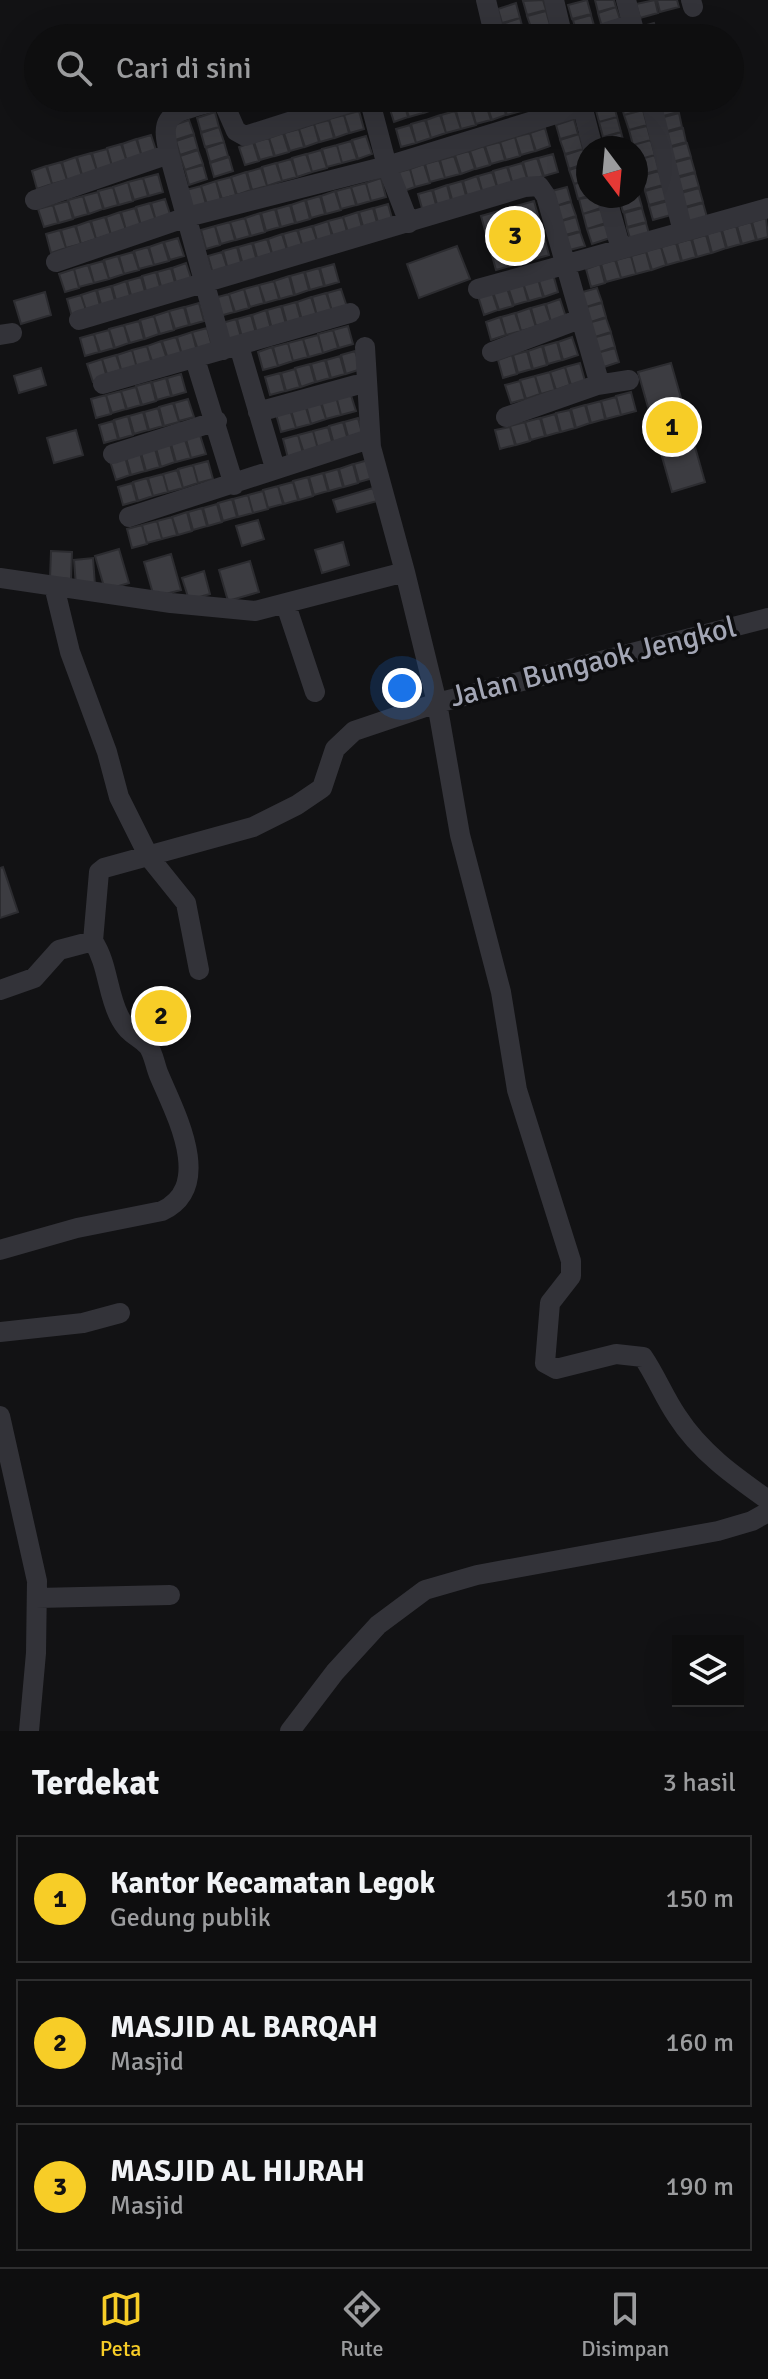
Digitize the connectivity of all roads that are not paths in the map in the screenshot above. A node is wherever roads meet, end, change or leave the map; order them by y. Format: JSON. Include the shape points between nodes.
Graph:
{"nodes":[{"id":1,"x":486,"y":0,"type":"edge"},
{"id":2,"x":554,"y":0,"type":"edge"},
{"id":3,"x":626,"y":0,"type":"edge"},
{"id":4,"x":492,"y":24,"type":"edge"},
{"id":5,"x":560,"y":24,"type":"edge"},
{"id":6,"x":632,"y":24,"type":"edge"},
{"id":7,"x":182,"y":112,"type":"edge"},
{"id":8,"x":228,"y":112,"type":"edge"},
{"id":9,"x":321,"y":112,"type":"edge"},
{"id":10,"x":370,"y":112,"type":"edge"},
{"id":11,"x":551,"y":112,"type":"edge"},
{"id":12,"x":584,"y":112,"type":"edge"},
{"id":13,"x":653,"y":112,"type":"edge"},
{"id":14,"x":590,"y":136,"type":"edge"},
{"id":15,"x":169,"y":154,"type":"junction"},
{"id":16,"x":387,"y":166,"type":"junction"},
{"id":17,"x":35,"y":200,"type":"dead end"},
{"id":18,"x":609,"y":208,"type":"edge"},
{"id":19,"x":768,"y":208,"type":"edge"},
{"id":20,"x":187,"y":217,"type":"junction"},
{"id":21,"x":409,"y":223,"type":"junction"},
{"id":22,"x":683,"y":232,"type":"junction"},
{"id":23,"x":621,"y":249,"type":"junction"},
{"id":24,"x":56,"y":262,"type":"dead end"},
{"id":25,"x":564,"y":262,"type":"junction"},
{"id":26,"x":207,"y":282,"type":"junction"},
{"id":27,"x":478,"y":289,"type":"dead end"},
{"id":28,"x":350,"y":313,"type":"dead end"},
{"id":29,"x":580,"y":319,"type":"junction"},
{"id":30,"x":79,"y":320,"type":"dead end"},
{"id":31,"x":365,"y":347,"type":"dead end"},
{"id":32,"x":231,"y":348,"type":"junction"},
{"id":33,"x":492,"y":352,"type":"dead end"},
{"id":34,"x":195,"y":359,"type":"junction"},
{"id":35,"x":629,"y":380,"type":"dead end"},
{"id":36,"x":103,"y":384,"type":"dead end"},
{"id":37,"x":356,"y":385,"type":"dead end"},
{"id":38,"x":597,"y":385,"type":"junction"},
{"id":39,"x":258,"y":412,"type":"junction"},
{"id":40,"x":506,"y":417,"type":"dead end"},
{"id":41,"x":217,"y":421,"type":"junction"},
{"id":42,"x":363,"y":441,"type":"dead end"},
{"id":43,"x":113,"y":454,"type":"dead end"},
{"id":44,"x":275,"y":468,"type":"junction"},
{"id":45,"x":234,"y":485,"type":"junction"},
{"id":46,"x":129,"y":517,"type":"dead end"},
{"id":47,"x":405,"y":572,"type":"junction"},
{"id":48,"x":0,"y":578,"type":"edge"},
{"id":49,"x":54,"y":586,"type":"junction"},
{"id":50,"x":286,"y":605,"type":"junction"},
{"id":51,"x":768,"y":618,"type":"edge"},
{"id":52,"x":315,"y":692,"type":"dead end"},
{"id":53,"x":437,"y":703,"type":"junction"},
{"id":54,"x":149,"y":857,"type":"junction"},
{"id":55,"x":93,"y":941,"type":"junction"},
{"id":56,"x":199,"y":970,"type":"dead end"},
{"id":57,"x":0,"y":990,"type":"edge"},
{"id":58,"x":0,"y":1250,"type":"edge"},
{"id":59,"x":120,"y":1313,"type":"dead end"},
{"id":60,"x":0,"y":1332,"type":"edge"},
{"id":61,"x":0,"y":1416,"type":"edge"},
{"id":62,"x":7,"y":1499,"type":"edge"},
{"id":63,"x":768,"y":1500,"type":"edge"},
{"id":64,"x":768,"y":1512,"type":"edge"},
{"id":65,"x":170,"y":1595,"type":"dead end"},
{"id":66,"x":37,"y":1598,"type":"junction"},
{"id":67,"x":29,"y":1731,"type":"edge"},
{"id":68,"x":290,"y":1731,"type":"edge"}],
"edges":[{"from":1,"to":4,"type":"street"},
{"from":2,"to":5,"type":"street"},
{"from":3,"to":6,"type":"street"},
{"from":7,"to":15,"type":"street","via":[[170,116],[164,130]]},
{"from":8,"to":9,"type":"street","via":[[236,131],[245,136]]},
{"from":10,"to":16,"type":"street"},
{"from":11,"to":16,"type":"street"},
{"from":12,"to":14,"type":"street"},
{"from":13,"to":22,"type":"street"},
{"from":15,"to":17,"type":"street"},
{"from":15,"to":20,"type":"street"},
{"from":16,"to":20,"type":"street"},
{"from":16,"to":21,"type":"street"},
{"from":18,"to":23,"type":"street"},
{"from":19,"to":22,"type":"street"},
{"from":20,"to":24,"type":"street"},
{"from":20,"to":26,"type":"street"},
{"from":21,"to":25,"type":"street","via":[[539,186]]},
{"from":21,"to":26,"type":"street"},
{"from":22,"to":23,"type":"street"},
{"from":23,"to":25,"type":"street"},
{"from":25,"to":27,"type":"street"},
{"from":25,"to":29,"type":"street"},
{"from":26,"to":30,"type":"street"},
{"from":26,"to":32,"type":"street"},
{"from":28,"to":32,"type":"street"},
{"from":29,"to":33,"type":"street"},
{"from":29,"to":38,"type":"street"},
{"from":31,"to":47,"type":"street","name":"Jalan Bungaok Jengkol","via":[[371,447]]},
{"from":32,"to":34,"type":"street"},
{"from":32,"to":39,"type":"street"},
{"from":34,"to":36,"type":"street"},
{"from":34,"to":41,"type":"street"},
{"from":35,"to":38,"type":"street"},
{"from":37,"to":39,"type":"street"},
{"from":38,"to":40,"type":"street"},
{"from":39,"to":44,"type":"street"},
{"from":41,"to":43,"type":"street"},
{"from":41,"to":45,"type":"street"},
{"from":42,"to":44,"type":"street"},
{"from":44,"to":45,"type":"street"},
{"from":45,"to":46,"type":"street"},
{"from":47,"to":50,"type":"street"},
{"from":47,"to":53,"type":"street","name":"Jalan Bungaok Jengkol"},
{"from":48,"to":49,"type":"street"},
{"from":49,"to":50,"type":"street","via":[[255,611]]},
{"from":49,"to":54,"type":"street","via":[[70,652],[119,797]]},
{"from":50,"to":52,"type":"street"},
{"from":51,"to":53,"type":"street","name":"Jalan Bungaok Jengkol"},
{"from":53,"to":54,"type":"street","via":[[344,737],[322,788],[297,805],[253,827]]},
{"from":53,"to":63,"type":"street","via":[[460,835],[501,992],[517,1090],[571,1261],[571,1276],[550,1303],[545,1363],[556,1369],[616,1354],[643,1357],[701,1447]]},
{"from":54,"to":55,"type":"street","via":[[99,872]]},
{"from":54,"to":56,"type":"street","via":[[186,903]]},
{"from":55,"to":57,"type":"street","via":[[59,950],[34,978]]},
{"from":55,"to":58,"type":"street","via":[[119,1016],[130,1035],[150,1051],[181,1122],[189,1173],[186,1190],[162,1211]]},
{"from":59,"to":60,"type":"street","via":[[83,1323]]},
{"from":61,"to":62,"type":"street"},
{"from":62,"to":66,"type":"street","via":[[37,1581]]},
{"from":64,"to":68,"type":"street","via":[[718,1531],[477,1575],[425,1590],[378,1625]]},
{"from":65,"to":66,"type":"street"},
{"from":66,"to":67,"type":"street"}]}
